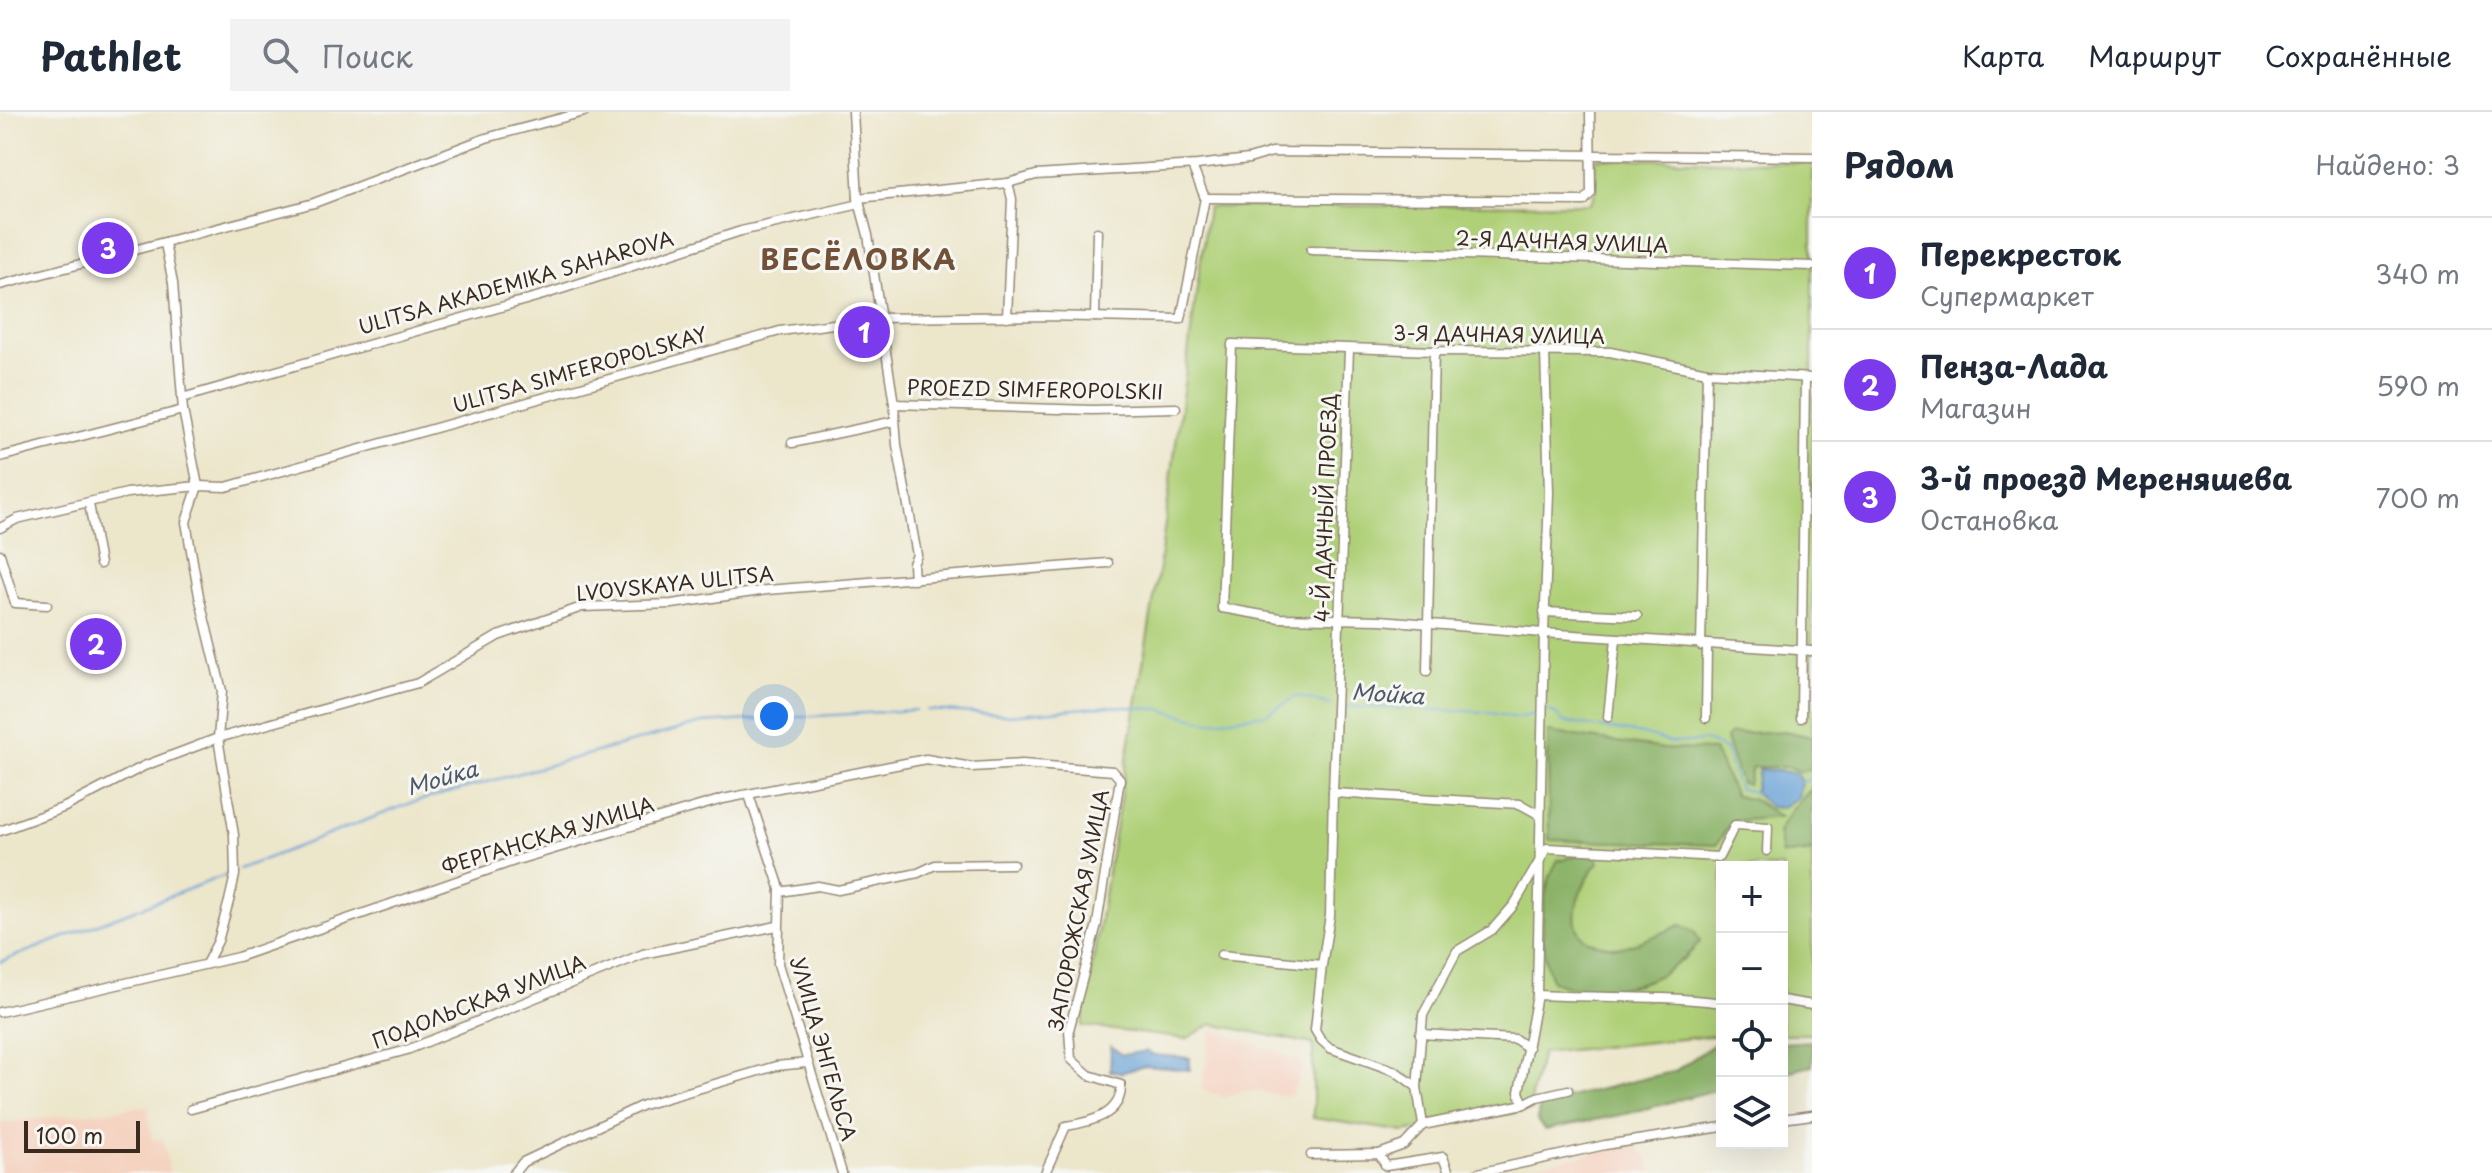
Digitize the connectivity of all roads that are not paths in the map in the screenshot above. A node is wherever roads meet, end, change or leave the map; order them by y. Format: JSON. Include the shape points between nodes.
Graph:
{"nodes":[{"id":1,"x":584,"y":112,"type":"edge"},
{"id":2,"x":853,"y":112,"type":"edge"},
{"id":3,"x":1590,"y":112,"type":"edge"},
{"id":4,"x":1591,"y":153,"type":"junction"},
{"id":5,"x":1812,"y":157,"type":"edge"},
{"id":6,"x":1194,"y":165,"type":"junction"},
{"id":7,"x":1008,"y":183,"type":"junction"},
{"id":8,"x":1205,"y":198,"type":"junction"},
{"id":9,"x":859,"y":201,"type":"junction"},
{"id":10,"x":1097,"y":232,"type":"dead end"},
{"id":11,"x":165,"y":244,"type":"junction"},
{"id":12,"x":1311,"y":250,"type":"dead end"},
{"id":13,"x":1812,"y":266,"type":"edge"},
{"id":14,"x":0,"y":285,"type":"edge"},
{"id":15,"x":1007,"y":317,"type":"junction"},
{"id":16,"x":1095,"y":317,"type":"junction"},
{"id":17,"x":879,"y":318,"type":"junction"},
{"id":18,"x":1349,"y":349,"type":"junction"},
{"id":19,"x":1434,"y":351,"type":"junction"},
{"id":20,"x":1545,"y":352,"type":"junction"},
{"id":21,"x":1707,"y":372,"type":"junction"},
{"id":22,"x":1808,"y":378,"type":"edge"},
{"id":23,"x":182,"y":398,"type":"junction"},
{"id":24,"x":894,"y":404,"type":"junction"},
{"id":25,"x":1176,"y":408,"type":"dead end"},
{"id":26,"x":183,"y":410,"type":"junction"},
{"id":27,"x":895,"y":421,"type":"junction"},
{"id":28,"x":792,"y":443,"type":"dead end"},
{"id":29,"x":0,"y":457,"type":"edge"},
{"id":30,"x":198,"y":486,"type":"junction"},
{"id":31,"x":89,"y":504,"type":"junction"},
{"id":32,"x":0,"y":528,"type":"edge"},
{"id":33,"x":0,"y":554,"type":"edge"},
{"id":34,"x":1108,"y":563,"type":"dead end"},
{"id":35,"x":100,"y":564,"type":"dead end"},
{"id":36,"x":914,"y":580,"type":"junction"},
{"id":37,"x":47,"y":605,"type":"dead end"},
{"id":38,"x":1544,"y":612,"type":"junction"},
{"id":39,"x":1637,"y":616,"type":"dead end"},
{"id":40,"x":1338,"y":619,"type":"junction"},
{"id":41,"x":1428,"y":623,"type":"junction"},
{"id":42,"x":1544,"y":633,"type":"junction"},
{"id":43,"x":1616,"y":639,"type":"junction"},
{"id":44,"x":1704,"y":646,"type":"junction"},
{"id":45,"x":1807,"y":651,"type":"edge"},
{"id":46,"x":1427,"y":671,"type":"dead end"},
{"id":47,"x":1608,"y":717,"type":"dead end"},
{"id":48,"x":1706,"y":718,"type":"dead end"},
{"id":49,"x":1801,"y":718,"type":"dead end"},
{"id":50,"x":218,"y":738,"type":"junction"},
{"id":51,"x":1117,"y":773,"type":"joint"},
{"id":52,"x":1333,"y":793,"type":"junction"},
{"id":53,"x":749,"y":795,"type":"junction"},
{"id":54,"x":1538,"y":814,"type":"junction"},
{"id":55,"x":0,"y":831,"type":"edge"},
{"id":56,"x":1767,"y":851,"type":"dead end"},
{"id":57,"x":1537,"y":862,"type":"junction"},
{"id":58,"x":1013,"y":864,"type":"dead end"},
{"id":59,"x":780,"y":892,"type":"junction"},
{"id":60,"x":777,"y":926,"type":"junction"},
{"id":61,"x":1221,"y":955,"type":"dead end"},
{"id":62,"x":206,"y":965,"type":"junction"},
{"id":63,"x":1322,"y":965,"type":"junction"},
{"id":64,"x":1537,"y":995,"type":"junction"},
{"id":65,"x":1788,"y":1001,"type":"edge"},
{"id":66,"x":1716,"y":1002,"type":"edge"},
{"id":67,"x":1812,"y":1005,"type":"edge"},
{"id":68,"x":0,"y":1012,"type":"edge"},
{"id":69,"x":1420,"y":1034,"type":"junction"},
{"id":70,"x":1528,"y":1048,"type":"junction"},
{"id":71,"x":807,"y":1063,"type":"junction"},
{"id":72,"x":1417,"y":1087,"type":"junction"},
{"id":73,"x":1568,"y":1090,"type":"dead end"},
{"id":74,"x":1524,"y":1104,"type":"junction"},
{"id":75,"x":191,"y":1109,"type":"dead end"},
{"id":76,"x":1812,"y":1115,"type":"edge"},
{"id":77,"x":1788,"y":1118,"type":"edge"},
{"id":78,"x":1423,"y":1125,"type":"junction"},
{"id":79,"x":1716,"y":1128,"type":"edge"},
{"id":80,"x":1379,"y":1154,"type":"junction"},
{"id":81,"x":1311,"y":1155,"type":"dead end"},
{"id":82,"x":514,"y":1173,"type":"edge"},
{"id":83,"x":842,"y":1173,"type":"edge"},
{"id":84,"x":1045,"y":1173,"type":"edge"},
{"id":85,"x":1449,"y":1173,"type":"edge"},
{"id":86,"x":1478,"y":1173,"type":"edge"}],
"edges":[{"from":1,"to":11,"type":"street","via":[[486,138],[314,203]]},
{"from":2,"to":9,"type":"street"},
{"from":3,"to":4,"type":"street"},
{"from":4,"to":5,"type":"street","name":"ULITSA AKADEMIKA SAHAROVA"},
{"from":4,"to":6,"type":"street","name":"ULITSA AKADEMIKA SAHAROVA","via":[[1308,150]]},
{"from":4,"to":8,"type":"street","via":[[1591,193],[1584,201]]},
{"from":6,"to":7,"type":"street","name":"ULITSA AKADEMIKA SAHAROVA","via":[[1036,175]]},
{"from":6,"to":8,"type":"street"},
{"from":7,"to":9,"type":"street","name":"ULITSA AKADEMIKA SAHAROVA"},
{"from":7,"to":15,"type":"street","via":[[1012,199]]},
{"from":8,"to":16,"type":"street","name":"ULITSA SIMFEROPOLSKAY","via":[[1181,319]]},
{"from":9,"to":17,"type":"street"},
{"from":9,"to":23,"type":"street","name":"ULITSA AKADEMIKA SAHAROVA","via":[[741,231],[543,295]]},
{"from":10,"to":16,"type":"street"},
{"from":11,"to":14,"type":"street"},
{"from":11,"to":23,"type":"street"},
{"from":12,"to":13,"type":"street","name":"2-Я ДАЧНАЯ УЛИЦА"},
{"from":15,"to":16,"type":"street","name":"ULITSA SIMFEROPOLSKAY"},
{"from":15,"to":17,"type":"street","name":"ULITSA SIMFEROPOLSKAY"},
{"from":17,"to":24,"type":"street"},
{"from":17,"to":30,"type":"street","name":"ULITSA SIMFEROPOLSKAY","via":[[780,331],[226,487]]},
{"from":18,"to":19,"type":"street","name":"3-Я ДАЧНАЯ УЛИЦА"},
{"from":18,"to":40,"type":"street","name":"4-Й ДАЧНЫЙ ПРОЕЗД"},
{"from":18,"to":40,"type":"street","name":"3-Я ДАЧНАЯ УЛИЦА","via":[[1232,344],[1222,608],[1280,618]]},
{"from":19,"to":20,"type":"street","name":"3-Я ДАЧНАЯ УЛИЦА"},
{"from":19,"to":41,"type":"street"},
{"from":20,"to":21,"type":"street","name":"3-Я ДАЧНАЯ УЛИЦА","via":[[1622,353]]},
{"from":20,"to":38,"type":"street","via":[[1549,493]]},
{"from":21,"to":22,"type":"street","name":"3-Я ДАЧНАЯ УЛИЦА"},
{"from":21,"to":44,"type":"street"},
{"from":22,"to":45,"type":"street"},
{"from":23,"to":26,"type":"street"},
{"from":24,"to":25,"type":"street","name":"PROEZD SIMFEROPOLSKII"},
{"from":24,"to":27,"type":"street"},
{"from":26,"to":29,"type":"street"},
{"from":26,"to":30,"type":"street"},
{"from":27,"to":28,"type":"street"},
{"from":27,"to":36,"type":"street","via":[[917,555]]},
{"from":30,"to":31,"type":"street","name":"ULITSA SIMFEROPOLSKAY","via":[[127,493]]},
{"from":30,"to":50,"type":"street","via":[[186,522],[222,691]]},
{"from":31,"to":32,"type":"street","name":"ULITSA SIMFEROPOLSKAY","via":[[17,519]]},
{"from":31,"to":35,"type":"street"},
{"from":33,"to":37,"type":"street","via":[[15,603]]},
{"from":34,"to":36,"type":"street","name":"LVOVSKAYA ULITSA"},
{"from":36,"to":50,"type":"street","name":"LVOVSKAYA ULITSA","via":[[767,590],[672,604],[582,607],[498,636],[418,683]]},
{"from":38,"to":39,"type":"street"},
{"from":38,"to":42,"type":"street"},
{"from":40,"to":41,"type":"street"},
{"from":40,"to":52,"type":"street","name":"4-Й ДАЧНЫЙ ПРОЕЗД"},
{"from":41,"to":42,"type":"street"},
{"from":41,"to":46,"type":"street"},
{"from":42,"to":43,"type":"street"},
{"from":42,"to":54,"type":"street"},
{"from":43,"to":44,"type":"street"},
{"from":43,"to":47,"type":"street"},
{"from":44,"to":45,"type":"street"},
{"from":44,"to":48,"type":"street"},
{"from":45,"to":49,"type":"street"},
{"from":50,"to":55,"type":"street","name":"LVOVSKAYA ULITSA"},
{"from":50,"to":62,"type":"street","via":[[235,875],[224,923]]},
{"from":51,"to":53,"type":"street","name":"ФЕРГАНСКАЯ УЛИЦА","via":[[1022,764],[972,767],[926,759]]},
{"from":51,"to":84,"type":"street","name":"ЗАПОРОЖСКАЯ УЛИЦА","via":[[1097,924],[1069,1030],[1071,1059],[1089,1075],[1121,1085],[1121,1094],[1103,1117],[1066,1126]]},
{"from":52,"to":54,"type":"street","via":[[1520,804]]},
{"from":52,"to":63,"type":"street","name":"4-Й ДАЧНЫЙ ПРОЕЗД","via":[[1330,916]]},
{"from":53,"to":59,"type":"street","name":"УЛИЦА ЭНГЕЛЬСА"},
{"from":53,"to":62,"type":"street","name":"ФЕРГАНСКАЯ УЛИЦА","via":[[517,860]]},
{"from":54,"to":57,"type":"street"},
{"from":56,"to":57,"type":"street","via":[[1768,827],[1735,825],[1719,857],[1547,848]]},
{"from":57,"to":64,"type":"street"},
{"from":57,"to":69,"type":"street","via":[[1514,905],[1492,930],[1457,951],[1423,1015]]},
{"from":58,"to":59,"type":"street","via":[[935,865],[838,890],[818,886]]},
{"from":59,"to":60,"type":"street","name":"УЛИЦА ЭНГЕЛЬСА"},
{"from":60,"to":71,"type":"street","name":"УЛИЦА ЭНГЕЛЬСА","via":[[778,964]]},
{"from":60,"to":75,"type":"street","name":"ПОДОЛЬСКАЯ УЛИЦА","via":[[643,954],[407,1050]]},
{"from":61,"to":63,"type":"street"},
{"from":62,"to":68,"type":"street","name":"ФЕРГАНСКАЯ УЛИЦА"},
{"from":63,"to":72,"type":"street","name":"4-Й ДАЧНЫЙ ПРОЕЗД","via":[[1315,1030],[1321,1040],[1395,1071]]},
{"from":64,"to":66,"type":"street"},
{"from":64,"to":70,"type":"street"},
{"from":65,"to":67,"type":"street"},
{"from":69,"to":70,"type":"street","via":[[1515,1039]]},
{"from":69,"to":72,"type":"street"},
{"from":70,"to":74,"type":"street","via":[[1519,1092]]},
{"from":71,"to":82,"type":"street","via":[[776,1066],[643,1105],[523,1162]]},
{"from":71,"to":83,"type":"street","name":"УЛИЦА ЭНГЕЛЬСА"},
{"from":72,"to":78,"type":"street"},
{"from":73,"to":74,"type":"street"},
{"from":74,"to":78,"type":"street"},
{"from":76,"to":77,"type":"street"},
{"from":78,"to":80,"type":"street","via":[[1404,1145]]},
{"from":79,"to":86,"type":"street"},
{"from":80,"to":81,"type":"street"},
{"from":80,"to":85,"type":"street","via":[[1386,1166],[1443,1157]]}]}
